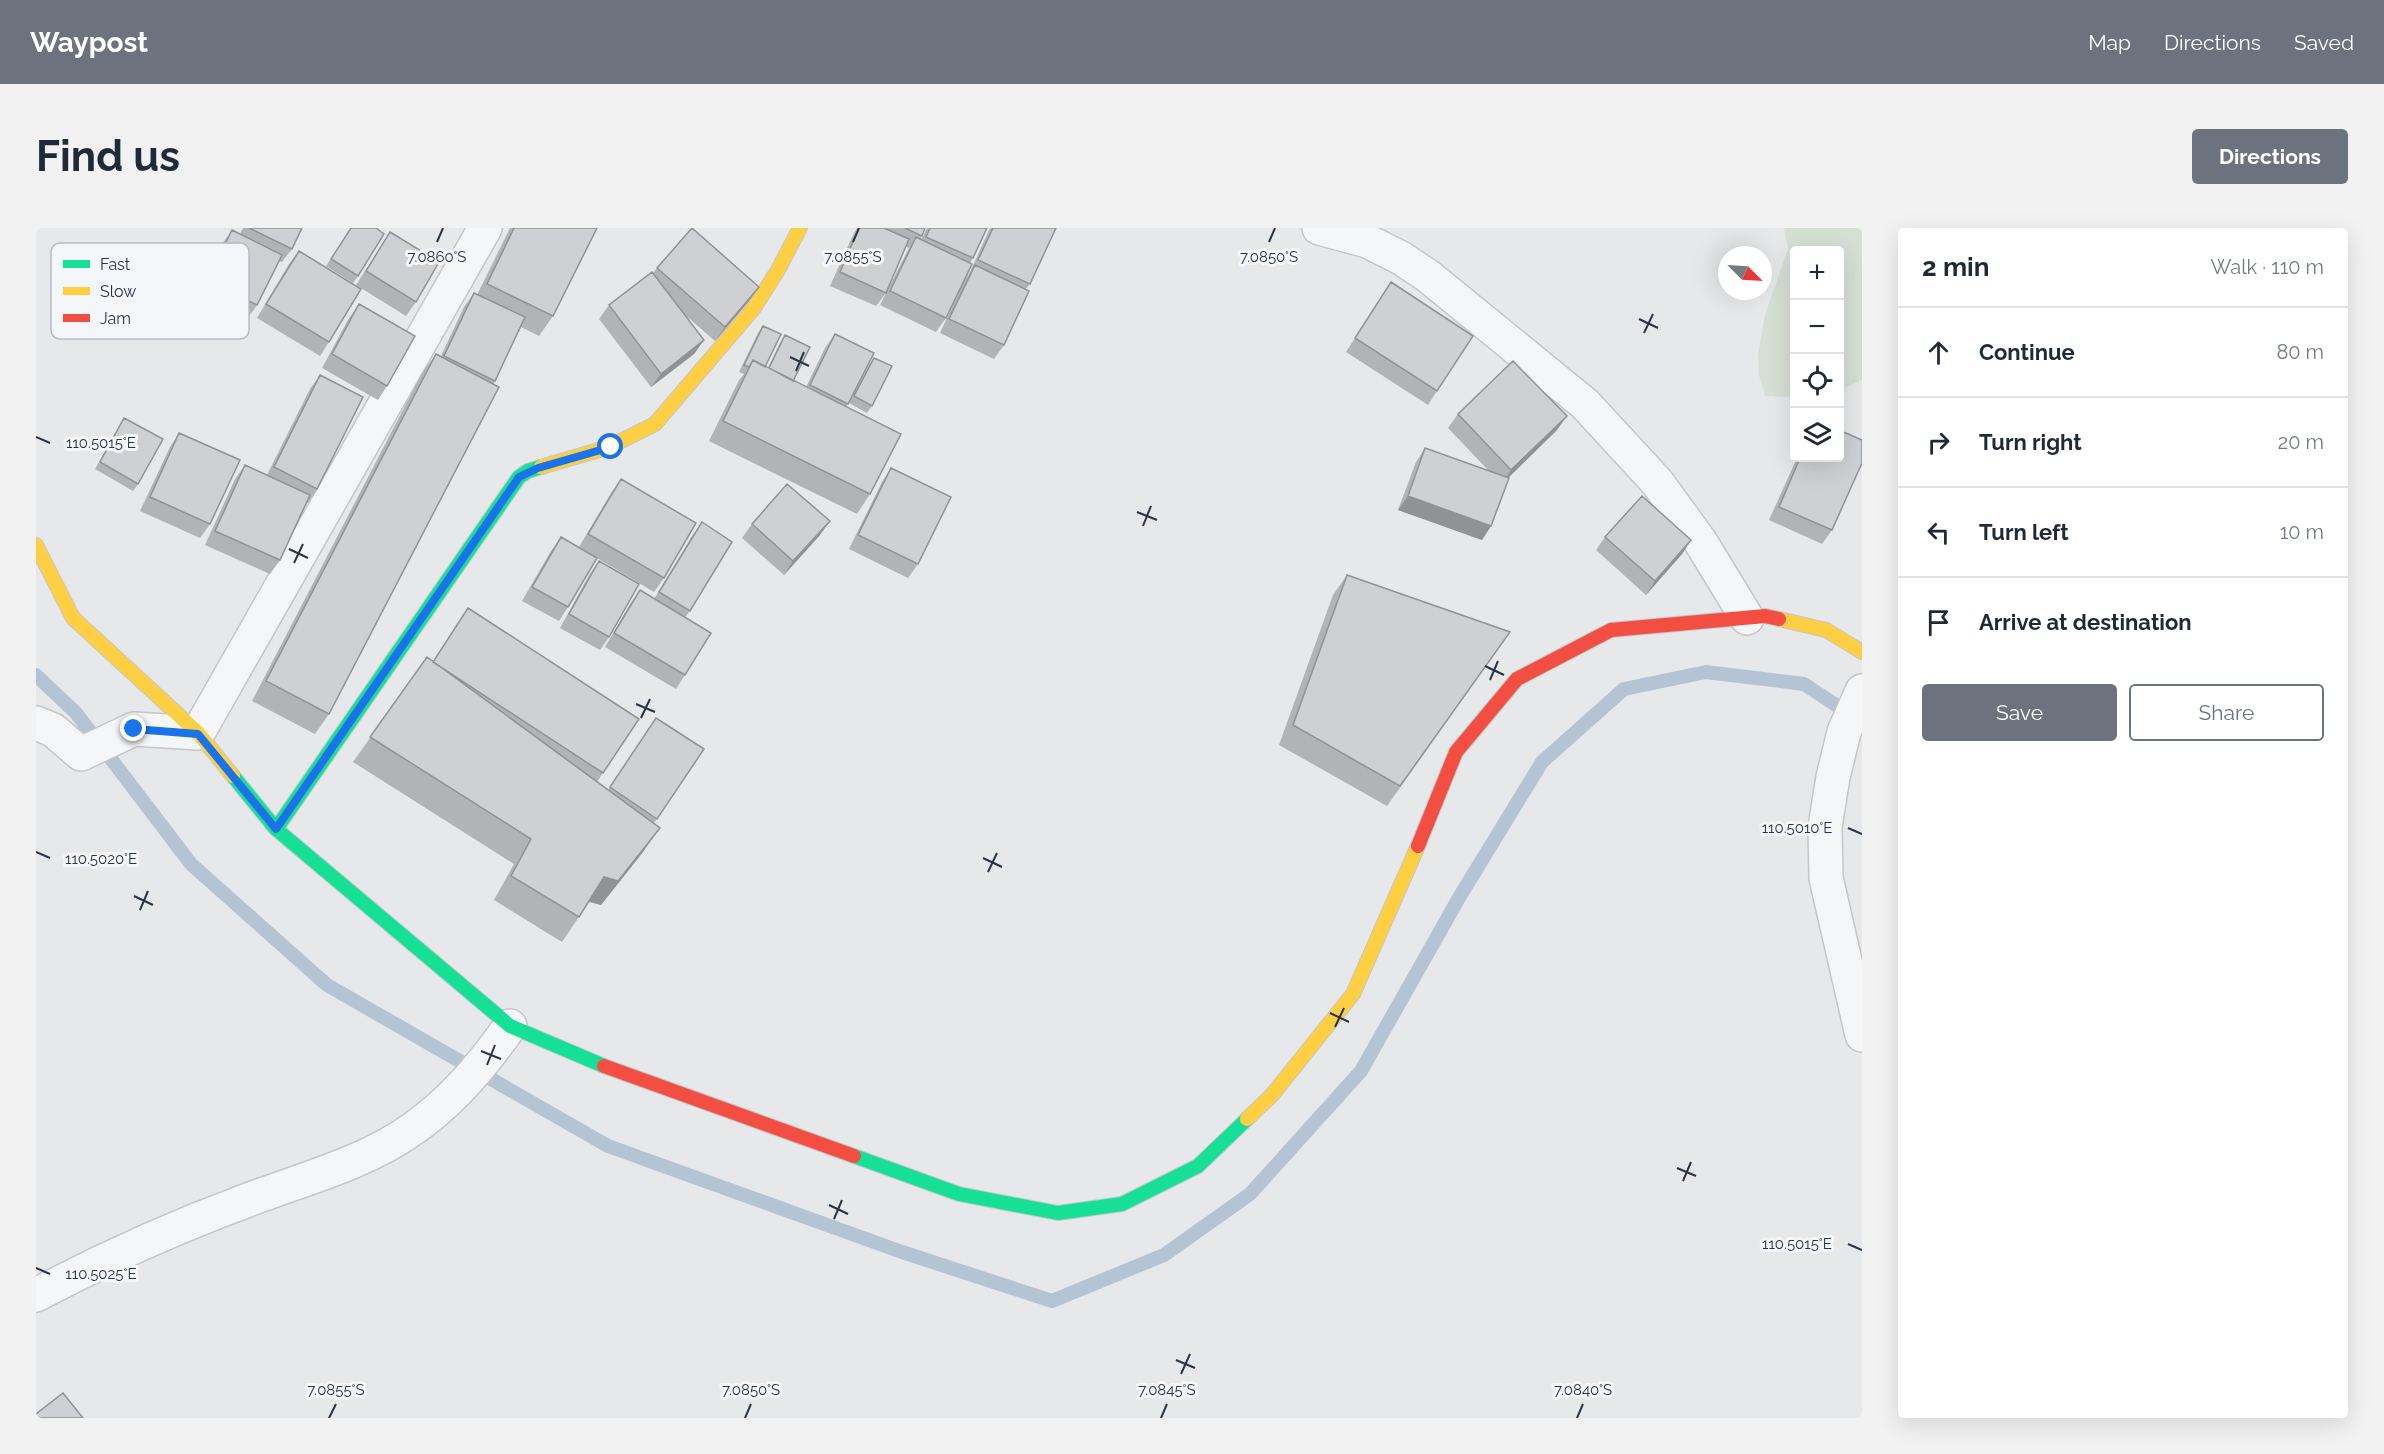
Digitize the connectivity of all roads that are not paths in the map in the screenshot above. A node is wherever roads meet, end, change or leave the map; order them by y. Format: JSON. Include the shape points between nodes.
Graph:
{"nodes":[{"id":1,"x":485,"y":228,"type":"edge"},
{"id":2,"x":800,"y":228,"type":"edge"},
{"id":3,"x":1319,"y":228,"type":"edge"},
{"id":4,"x":36,"y":545,"type":"edge"},
{"id":5,"x":1747,"y":618,"type":"junction"},
{"id":6,"x":1862,"y":652,"type":"edge"},
{"id":7,"x":1861,"y":693,"type":"edge"},
{"id":8,"x":36,"y":723,"type":"edge"},
{"id":9,"x":198,"y":734,"type":"junction"},
{"id":10,"x":276,"y":829,"type":"junction"},
{"id":11,"x":1862,"y":1035,"type":"edge"},
{"id":12,"x":503,"y":1037,"type":"junction"},
{"id":13,"x":36,"y":1295,"type":"edge"}],
"edges":[{"from":1,"to":9,"type":"street"},
{"from":2,"to":10,"type":"street","via":[[754,308],[655,424],[637,437],[519,477]]},
{"from":3,"to":5,"type":"street","via":[[1367,241],[1401,258],[1586,404],[1657,482],[1700,541]]},
{"from":4,"to":9,"type":"street","via":[[73,618]]},
{"from":5,"to":6,"type":"street","via":[[1766,616],[1826,630]]},
{"from":5,"to":12,"type":"street","via":[[1611,630],[1517,679],[1456,752],[1353,994],[1272,1095],[1198,1166],[1122,1204],[1058,1213],[959,1194],[600,1064]]},
{"from":7,"to":11,"type":"street","via":[[1845,732],[1825,827],[1826,878]]},
{"from":8,"to":9,"type":"street","via":[[53,730],[81,754],[134,729]]},
{"from":9,"to":10,"type":"street"},
{"from":10,"to":12,"type":"street"},
{"from":12,"to":13,"type":"street","via":[[460,1090],[414,1129],[371,1154],[217,1212],[87,1268]]}]}
